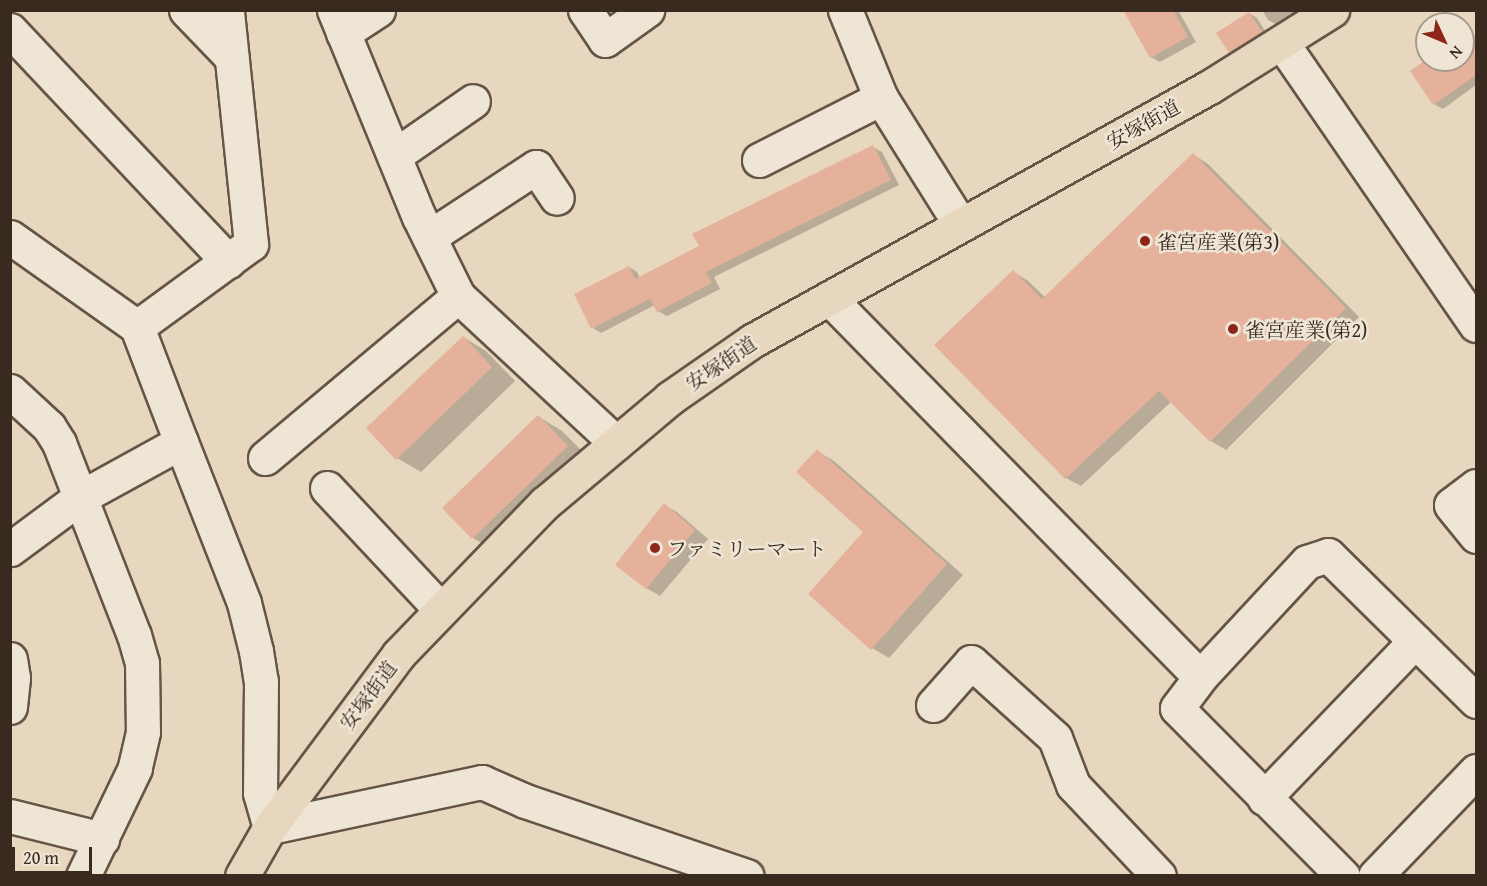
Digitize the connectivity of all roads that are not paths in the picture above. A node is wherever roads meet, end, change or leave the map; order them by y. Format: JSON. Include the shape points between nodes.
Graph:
{"nodes":[{"id":1,"x":186,"y":10,"type":"edge"},
{"id":2,"x":227,"y":10,"type":"edge"},
{"id":3,"x":378,"y":10,"type":"edge"},
{"id":4,"x":585,"y":10,"type":"edge"},
{"id":5,"x":647,"y":10,"type":"edge"},
{"id":6,"x":845,"y":10,"type":"edge"},
{"id":7,"x":1332,"y":10,"type":"edge"},
{"id":8,"x":339,"y":22,"type":"edge"},
{"id":9,"x":10,"y":30,"type":"edge"},
{"id":10,"x":1282,"y":43,"type":"junction"},
{"id":11,"x":232,"y":58,"type":"junction"},
{"id":12,"x":881,"y":98,"type":"junction"},
{"id":13,"x":473,"y":101,"type":"dead end"},
{"id":14,"x":394,"y":156,"type":"junction"},
{"id":15,"x":759,"y":160,"type":"dead end"},
{"id":16,"x":557,"y":198,"type":"dead end"},
{"id":17,"x":960,"y":224,"type":"junction"},
{"id":18,"x":10,"y":237,"type":"edge"},
{"id":19,"x":429,"y":237,"type":"junction"},
{"id":20,"x":228,"y":261,"type":"junction"},
{"id":21,"x":459,"y":296,"type":"junction"},
{"id":22,"x":829,"y":298,"type":"junction"},
{"id":23,"x":1476,"y":326,"type":"edge"},
{"id":24,"x":137,"y":327,"type":"junction"},
{"id":25,"x":10,"y":391,"type":"edge"},
{"id":26,"x":181,"y":442,"type":"junction"},
{"id":27,"x":616,"y":444,"type":"junction"},
{"id":28,"x":265,"y":458,"type":"dead end"},
{"id":29,"x":1476,"y":486,"type":"edge"},
{"id":30,"x":327,"y":488,"type":"dead end"},
{"id":31,"x":79,"y":498,"type":"junction"},
{"id":32,"x":1476,"y":536,"type":"edge"},
{"id":33,"x":10,"y":549,"type":"edge"},
{"id":34,"x":441,"y":609,"type":"junction"},
{"id":35,"x":1415,"y":641,"type":"junction"},
{"id":36,"x":10,"y":659,"type":"edge"},
{"id":37,"x":1200,"y":677,"type":"junction"},
{"id":38,"x":1476,"y":701,"type":"edge"},
{"id":39,"x":933,"y":705,"type":"dead end"},
{"id":40,"x":10,"y":707,"type":"edge"},
{"id":41,"x":1476,"y":771,"type":"edge"},
{"id":42,"x":1264,"y":798,"type":"junction"},
{"id":43,"x":10,"y":816,"type":"edge"},
{"id":44,"x":270,"y":827,"type":"junction"},
{"id":45,"x":102,"y":839,"type":"junction"},
{"id":46,"x":83,"y":876,"type":"edge"},
{"id":47,"x":242,"y":876,"type":"edge"},
{"id":48,"x":747,"y":876,"type":"edge"},
{"id":49,"x":1159,"y":876,"type":"edge"},
{"id":50,"x":1343,"y":876,"type":"edge"},
{"id":51,"x":1375,"y":876,"type":"edge"}],
"edges":[{"from":1,"to":11,"type":"street"},
{"from":2,"to":11,"type":"street"},
{"from":3,"to":8,"type":"street"},
{"from":4,"to":5,"type":"street","via":[[605,40]]},
{"from":6,"to":12,"type":"street"},
{"from":7,"to":10,"type":"main road","name":"安塚街道"},
{"from":8,"to":14,"type":"street"},
{"from":9,"to":20,"type":"street"},
{"from":10,"to":17,"type":"main road","name":"安塚街道"},
{"from":10,"to":23,"type":"street"},
{"from":11,"to":20,"type":"street","via":[[251,244]]},
{"from":12,"to":15,"type":"street"},
{"from":12,"to":17,"type":"street"},
{"from":13,"to":14,"type":"street"},
{"from":14,"to":19,"type":"street"},
{"from":16,"to":19,"type":"street","via":[[536,167]]},
{"from":17,"to":22,"type":"main road","name":"安塚街道"},
{"from":18,"to":24,"type":"street"},
{"from":19,"to":21,"type":"street"},
{"from":20,"to":24,"type":"street"},
{"from":21,"to":27,"type":"street"},
{"from":21,"to":28,"type":"street"},
{"from":22,"to":27,"type":"main road","name":"安塚街道","via":[[752,341],[670,398]]},
{"from":22,"to":37,"type":"street"},
{"from":24,"to":26,"type":"street"},
{"from":25,"to":31,"type":"street","via":[[49,427]]},
{"from":26,"to":31,"type":"street"},
{"from":26,"to":44,"type":"street","via":[[244,603],[256,651],[261,681],[260,793]]},
{"from":27,"to":34,"type":"main road","name":"安塚街道","via":[[544,502]]},
{"from":29,"to":32,"type":"street","via":[[1451,505]]},
{"from":30,"to":34,"type":"street"},
{"from":31,"to":33,"type":"street"},
{"from":31,"to":45,"type":"street","via":[[142,663],[143,732],[135,768]]},
{"from":34,"to":44,"type":"main road","name":"安塚街道","via":[[399,654]]},
{"from":35,"to":37,"type":"street","via":[[1328,555],[1307,562]]},
{"from":35,"to":38,"type":"street"},
{"from":35,"to":42,"type":"street"},
{"from":36,"to":40,"type":"street"},
{"from":37,"to":42,"type":"street","via":[[1177,708]]},
{"from":39,"to":49,"type":"street","via":[[972,662],[1055,738],[1073,785]]},
{"from":41,"to":51,"type":"street"},
{"from":42,"to":50,"type":"street"},
{"from":43,"to":45,"type":"street"},
{"from":44,"to":47,"type":"main road","name":"安塚街道"},
{"from":44,"to":48,"type":"street","via":[[482,782],[525,801]]},
{"from":45,"to":46,"type":"street"}]}
